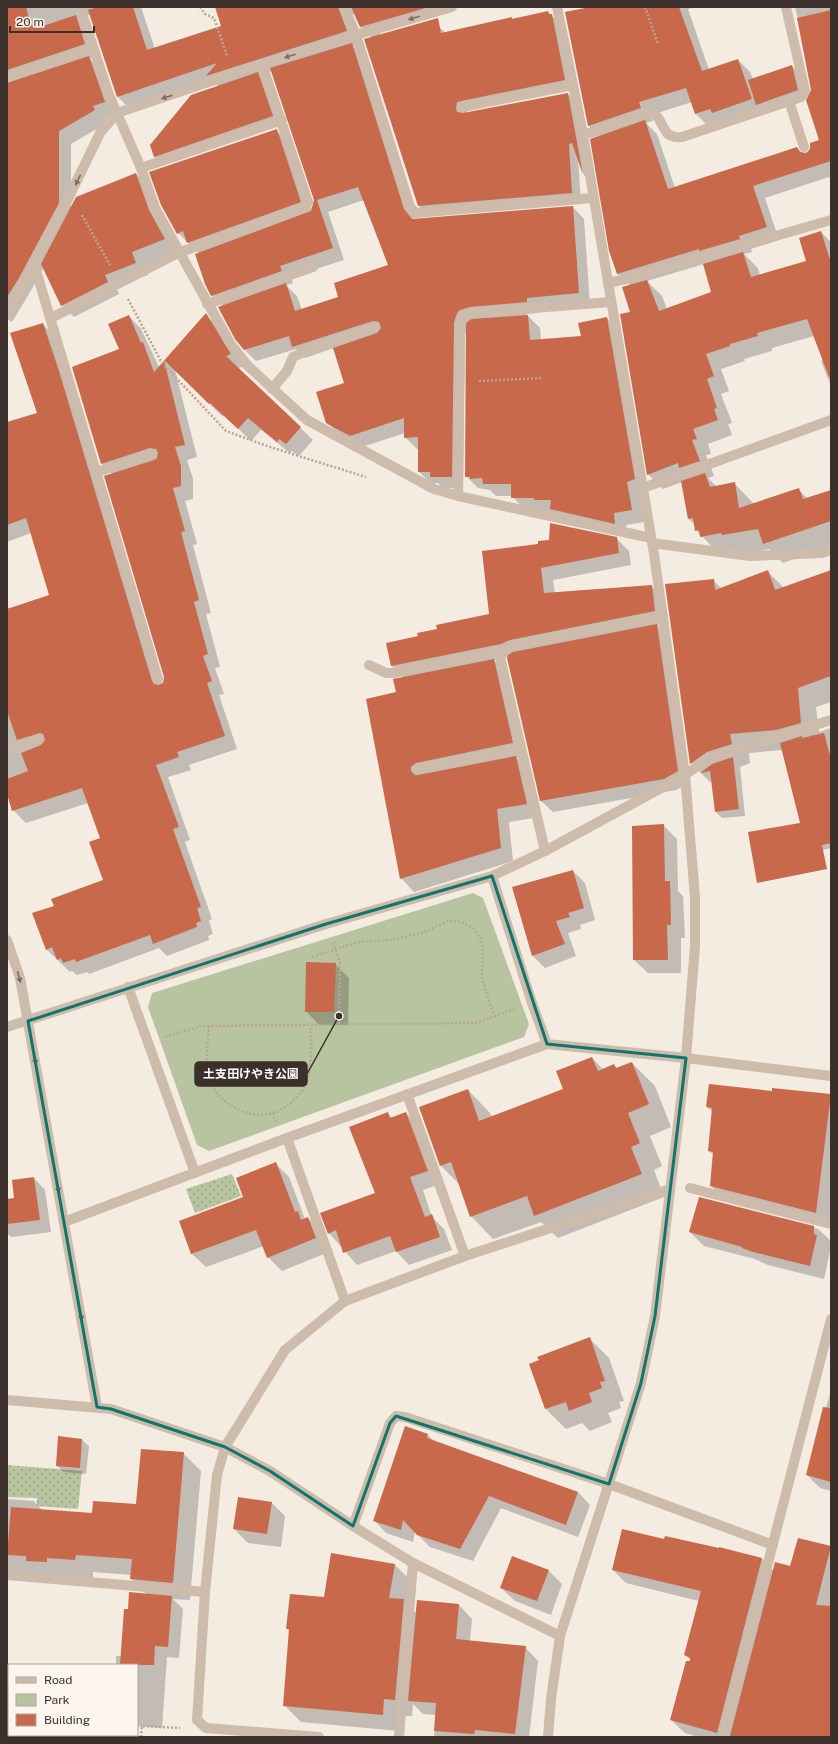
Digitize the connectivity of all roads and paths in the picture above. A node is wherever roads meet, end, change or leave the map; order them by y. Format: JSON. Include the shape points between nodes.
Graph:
{"nodes":[{"id":1,"x":80,"y":7,"type":"edge"},
{"id":2,"x":200,"y":7,"type":"edge"},
{"id":3,"x":344,"y":7,"type":"edge"},
{"id":4,"x":452,"y":7,"type":"edge"},
{"id":5,"x":557,"y":7,"type":"edge"},
{"id":6,"x":645,"y":7,"type":"edge"},
{"id":7,"x":786,"y":7,"type":"edge"},
{"id":8,"x":356,"y":35,"type":"junction"},
{"id":9,"x":658,"y":44,"type":"dead end"},
{"id":10,"x":93,"y":48,"type":"junction"},
{"id":11,"x":262,"y":64,"type":"junction"},
{"id":12,"x":233,"y":75,"type":"junction"},
{"id":13,"x":7,"y":77,"type":"edge"},
{"id":14,"x":573,"y":85,"type":"junction"},
{"id":15,"x":789,"y":101,"type":"junction"},
{"id":16,"x":462,"y":107,"type":"dead end"},
{"id":17,"x":117,"y":113,"type":"junction"},
{"id":18,"x":282,"y":120,"type":"junction"},
{"id":19,"x":583,"y":134,"type":"junction"},
{"id":20,"x":804,"y":147,"type":"dead end"},
{"id":21,"x":141,"y":168,"type":"junction"},
{"id":22,"x":593,"y":198,"type":"junction"},
{"id":23,"x":67,"y":201,"type":"junction"},
{"id":24,"x":831,"y":220,"type":"edge"},
{"id":25,"x":178,"y":253,"type":"junction"},
{"id":26,"x":34,"y":264,"type":"junction"},
{"id":27,"x":313,"y":267,"type":"dead end"},
{"id":28,"x":120,"y":283,"type":"junction"},
{"id":29,"x":608,"y":283,"type":"junction"},
{"id":30,"x":610,"y":302,"type":"junction"},
{"id":31,"x":207,"y":304,"type":"junction"},
{"id":32,"x":7,"y":314,"type":"edge"},
{"id":33,"x":51,"y":318,"type":"junction"},
{"id":34,"x":375,"y":327,"type":"dead end"},
{"id":35,"x":543,"y":378,"type":"dead end"},
{"id":36,"x":459,"y":382,"type":"junction"},
{"id":37,"x":272,"y":389,"type":"junction"},
{"id":38,"x":831,"y":420,"type":"edge"},
{"id":39,"x":152,"y":454,"type":"dead end"},
{"id":40,"x":97,"y":472,"type":"junction"},
{"id":41,"x":369,"y":478,"type":"dead end"},
{"id":42,"x":643,"y":488,"type":"junction"},
{"id":43,"x":458,"y":496,"type":"junction"},
{"id":44,"x":652,"y":540,"type":"junction"},
{"id":45,"x":831,"y":550,"type":"edge"},
{"id":46,"x":663,"y":616,"type":"junction"},
{"id":47,"x":503,"y":650,"type":"junction"},
{"id":48,"x":369,"y":665,"type":"dead end"},
{"id":49,"x":158,"y":679,"type":"dead end"},
{"id":50,"x":831,"y":720,"type":"edge"},
{"id":51,"x":39,"y":740,"type":"dead end"},
{"id":52,"x":521,"y":748,"type":"junction"},
{"id":53,"x":7,"y":751,"type":"edge"},
{"id":54,"x":417,"y":769,"type":"dead end"},
{"id":55,"x":685,"y":775,"type":"junction"},
{"id":56,"x":545,"y":851,"type":"junction"},
{"id":57,"x":492,"y":876,"type":"junction"},
{"id":58,"x":326,"y":924,"type":"junction"},
{"id":59,"x":7,"y":940,"type":"edge"},
{"id":60,"x":336,"y":949,"type":"junction"},
{"id":61,"x":312,"y":957,"type":"dead end"},
{"id":62,"x":128,"y":987,"type":"junction"},
{"id":63,"x":532,"y":1003,"type":"junction"},
{"id":64,"x":494,"y":1016,"type":"junction"},
{"id":65,"x":28,"y":1021,"type":"junction"},
{"id":66,"x":311,"y":1025,"type":"junction"},
{"id":67,"x":339,"y":1025,"type":"junction"},
{"id":68,"x":209,"y":1026,"type":"junction"},
{"id":69,"x":7,"y":1027,"type":"edge"},
{"id":70,"x":148,"y":1042,"type":"junction"},
{"id":71,"x":547,"y":1044,"type":"junction"},
{"id":72,"x":686,"y":1058,"type":"junction"},
{"id":73,"x":831,"y":1076,"type":"edge"},
{"id":74,"x":406,"y":1094,"type":"junction"},
{"id":75,"x":286,"y":1138,"type":"junction"},
{"id":76,"x":195,"y":1173,"type":"junction"},
{"id":77,"x":690,"y":1188,"type":"dead end"},
{"id":78,"x":670,"y":1189,"type":"junction"},
{"id":79,"x":64,"y":1222,"type":"junction"},
{"id":80,"x":831,"y":1224,"type":"edge"},
{"id":81,"x":465,"y":1256,"type":"junction"},
{"id":82,"x":345,"y":1301,"type":"junction"},
{"id":83,"x":831,"y":1319,"type":"edge"},
{"id":84,"x":7,"y":1400,"type":"edge"},
{"id":85,"x":97,"y":1407,"type":"junction"},
{"id":86,"x":225,"y":1447,"type":"junction"},
{"id":87,"x":609,"y":1484,"type":"junction"},
{"id":88,"x":354,"y":1526,"type":"junction"},
{"id":89,"x":773,"y":1545,"type":"junction"},
{"id":90,"x":413,"y":1563,"type":"junction"},
{"id":91,"x":7,"y":1575,"type":"edge"},
{"id":92,"x":205,"y":1592,"type":"junction"},
{"id":93,"x":560,"y":1636,"type":"junction"},
{"id":94,"x":197,"y":1720,"type":"junction"},
{"id":95,"x":138,"y":1726,"type":"edge"},
{"id":96,"x":142,"y":1726,"type":"junction"},
{"id":97,"x":141,"y":1737,"type":"edge"},
{"id":98,"x":319,"y":1737,"type":"edge"},
{"id":99,"x":399,"y":1737,"type":"edge"},
{"id":100,"x":548,"y":1737,"type":"edge"},
{"id":101,"x":723,"y":1737,"type":"edge"}],
"edges":[{"from":1,"to":10,"type":"street"},
{"from":2,"to":12,"type":"path","via":[[214,18]]},
{"from":3,"to":8,"type":"street"},
{"from":4,"to":8,"type":"street","one_way":true},
{"from":5,"to":14,"type":"street"},
{"from":6,"to":9,"type":"path"},
{"from":7,"to":15,"type":"street","via":[[805,91],[801,97]]},
{"from":8,"to":11,"type":"street","one_way":true},
{"from":8,"to":22,"type":"street","via":[[410,207],[415,213]]},
{"from":10,"to":13,"type":"street"},
{"from":10,"to":17,"type":"street"},
{"from":11,"to":12,"type":"street"},
{"from":11,"to":18,"type":"street"},
{"from":12,"to":17,"type":"street","one_way":true},
{"from":14,"to":16,"type":"street"},
{"from":14,"to":19,"type":"street"},
{"from":15,"to":19,"type":"street","via":[[682,137],[674,138],[665,132],[659,117],[653,112]]},
{"from":15,"to":20,"type":"street"},
{"from":17,"to":21,"type":"street"},
{"from":17,"to":23,"type":"street","one_way":true,"via":[[100,133]]},
{"from":18,"to":21,"type":"street"},
{"from":18,"to":25,"type":"street","via":[[308,202],[306,207]]},
{"from":19,"to":22,"type":"street"},
{"from":21,"to":25,"type":"street","via":[[155,208]]},
{"from":22,"to":29,"type":"street"},
{"from":23,"to":26,"type":"street"},
{"from":23,"to":28,"type":"path","via":[[79,210]]},
{"from":24,"to":29,"type":"street"},
{"from":25,"to":28,"type":"street"},
{"from":25,"to":31,"type":"street"},
{"from":26,"to":32,"type":"street"},
{"from":26,"to":33,"type":"street"},
{"from":27,"to":31,"type":"street"},
{"from":28,"to":33,"type":"street"},
{"from":28,"to":41,"type":"path","via":[[162,363],[226,431]]},
{"from":29,"to":30,"type":"street"},
{"from":30,"to":36,"type":"street","via":[[471,313],[463,316],[460,323]]},
{"from":30,"to":42,"type":"street"},
{"from":31,"to":37,"type":"street","via":[[230,343],[247,365]]},
{"from":33,"to":40,"type":"street"},
{"from":34,"to":37,"type":"street","via":[[293,357]]},
{"from":35,"to":36,"type":"path"},
{"from":36,"to":43,"type":"street"},
{"from":37,"to":43,"type":"street","via":[[316,426],[434,488]]},
{"from":38,"to":42,"type":"street"},
{"from":39,"to":40,"type":"street"},
{"from":40,"to":49,"type":"street"},
{"from":42,"to":44,"type":"street"},
{"from":43,"to":44,"type":"street"},
{"from":44,"to":45,"type":"street","via":[[750,556],[822,553]]},
{"from":44,"to":46,"type":"street"},
{"from":46,"to":47,"type":"street","via":[[511,646]]},
{"from":46,"to":55,"type":"street"},
{"from":47,"to":48,"type":"street","via":[[392,673]]},
{"from":47,"to":52,"type":"street","via":[[500,657]]},
{"from":50,"to":55,"type":"street","via":[[709,758]]},
{"from":51,"to":53,"type":"street"},
{"from":52,"to":54,"type":"street"},
{"from":52,"to":56,"type":"street"},
{"from":55,"to":56,"type":"street"},
{"from":55,"to":72,"type":"street","via":[[695,896],[695,946]]},
{"from":56,"to":57,"type":"street"},
{"from":57,"to":58,"type":"street"},
{"from":57,"to":63,"type":"street"},
{"from":58,"to":60,"type":"path"},
{"from":58,"to":62,"type":"street"},
{"from":59,"to":65,"type":"street","one_way":true,"via":[[20,978]]},
{"from":60,"to":61,"type":"path"},
{"from":60,"to":64,"type":"path","via":[[358,942],[392,940],[422,933],[448,921],[460,922],[473,928],[480,938],[483,948],[482,979]]},
{"from":60,"to":67,"type":"path","via":[[340,962]]},
{"from":62,"to":65,"type":"street"},
{"from":62,"to":70,"type":"street"},
{"from":63,"to":64,"type":"path"},
{"from":63,"to":71,"type":"street"},
{"from":64,"to":67,"type":"path","via":[[476,1024]]},
{"from":65,"to":69,"type":"street"},
{"from":65,"to":79,"type":"street","one_way":true},
{"from":66,"to":67,"type":"path"},
{"from":66,"to":68,"type":"path"},
{"from":66,"to":68,"type":"path","via":[[308,1076],[304,1088],[286,1107],[272,1113],[257,1114],[241,1111],[215,1093],[209,1078]]},
{"from":68,"to":70,"type":"path","via":[[201,1026]]},
{"from":70,"to":76,"type":"street"},
{"from":71,"to":72,"type":"street"},
{"from":71,"to":74,"type":"street"},
{"from":72,"to":73,"type":"street"},
{"from":72,"to":78,"type":"street"},
{"from":74,"to":75,"type":"street"},
{"from":74,"to":81,"type":"street"},
{"from":75,"to":76,"type":"street"},
{"from":75,"to":82,"type":"street"},
{"from":76,"to":79,"type":"street"},
{"from":77,"to":80,"type":"street"},
{"from":78,"to":81,"type":"street"},
{"from":78,"to":87,"type":"street","via":[[655,1316],[641,1383]]},
{"from":79,"to":85,"type":"street","one_way":true},
{"from":81,"to":82,"type":"street"},
{"from":82,"to":86,"type":"street","via":[[285,1350]]},
{"from":83,"to":89,"type":"street"},
{"from":84,"to":85,"type":"street"},
{"from":85,"to":86,"type":"street","via":[[111,1409]]},
{"from":86,"to":88,"type":"street","via":[[270,1471]]},
{"from":86,"to":92,"type":"street","via":[[217,1475]]},
{"from":87,"to":88,"type":"street","via":[[396,1416],[390,1423]]},
{"from":87,"to":89,"type":"street"},
{"from":87,"to":93,"type":"street"},
{"from":88,"to":90,"type":"street"},
{"from":89,"to":101,"type":"street"},
{"from":90,"to":93,"type":"street"},
{"from":90,"to":99,"type":"street"},
{"from":91,"to":92,"type":"street"},
{"from":92,"to":94,"type":"street"},
{"from":93,"to":100,"type":"street"},
{"from":94,"to":96,"type":"path","via":[[181,1728]]},
{"from":94,"to":98,"type":"street","via":[[206,1728]]},
{"from":95,"to":96,"type":"path"},
{"from":96,"to":97,"type":"path"}]}
